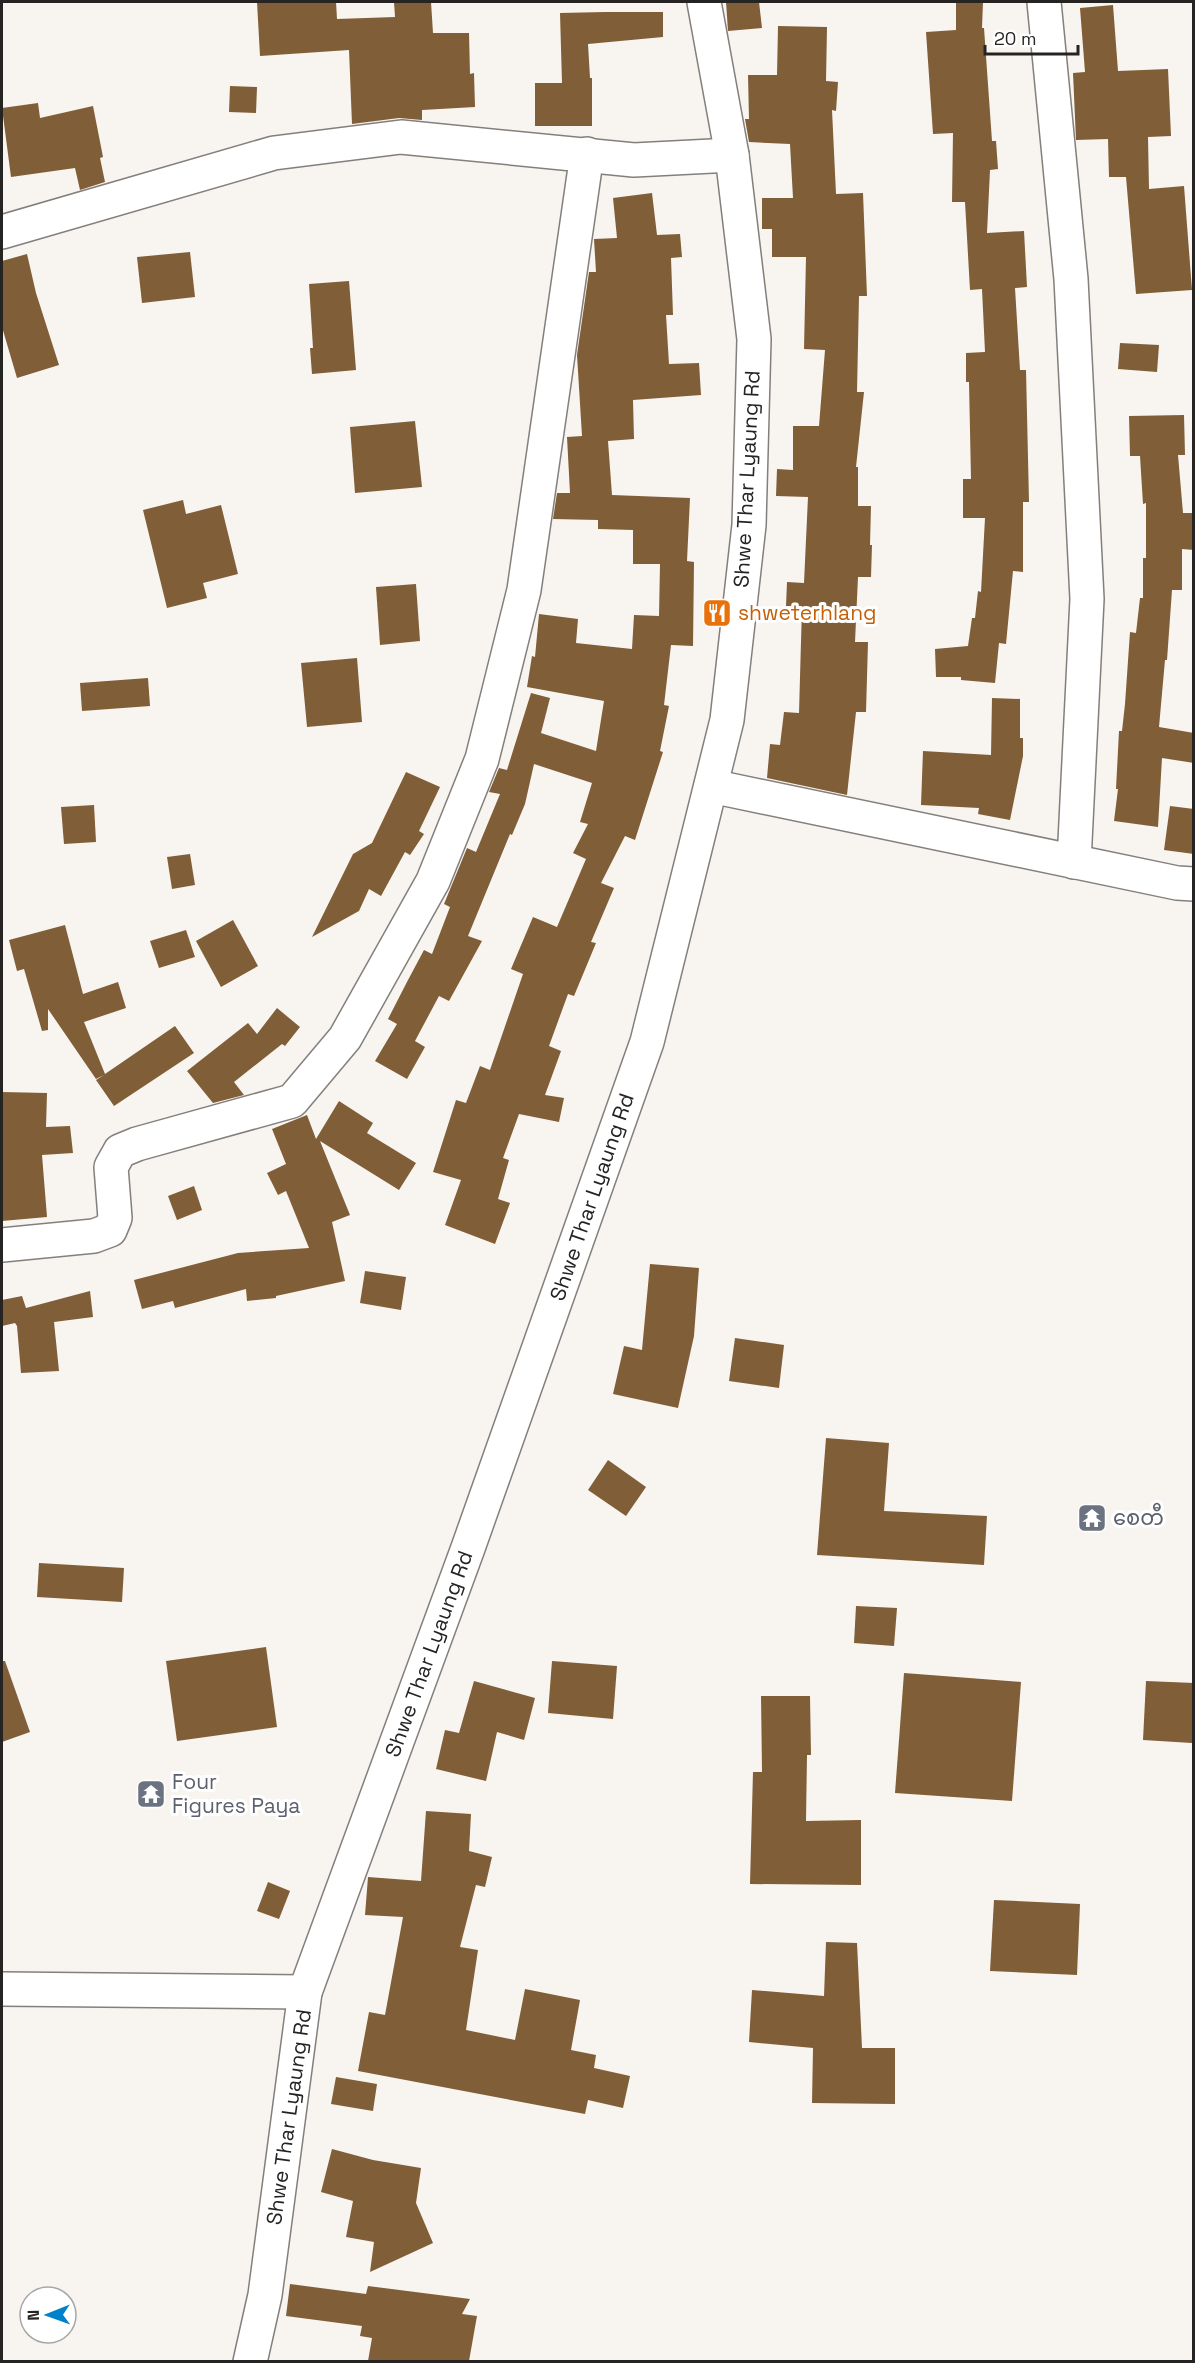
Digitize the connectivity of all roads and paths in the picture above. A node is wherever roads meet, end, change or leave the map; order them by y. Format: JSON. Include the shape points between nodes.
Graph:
{"nodes":[{"id":1,"x":704,"y":2,"type":"edge"},
{"id":2,"x":1044,"y":2,"type":"edge"},
{"id":3,"x":587,"y":154,"type":"junction"},
{"id":4,"x":732,"y":155,"type":"junction"},
{"id":5,"x":2,"y":232,"type":"edge"},
{"id":6,"x":711,"y":786,"type":"junction"},
{"id":7,"x":1074,"y":862,"type":"junction"},
{"id":8,"x":1194,"y":884,"type":"edge"},
{"id":9,"x":2,"y":1245,"type":"edge"},
{"id":10,"x":2,"y":1989,"type":"edge"},
{"id":11,"x":305,"y":1992,"type":"junction"},
{"id":12,"x":250,"y":2361,"type":"edge"}],
"edges":[{"from":1,"to":4,"type":"street","name":"Shwe Thar Lyaung Rd"},
{"from":2,"to":7,"type":"street","via":[[1071,279],[1086,599]]},
{"from":3,"to":4,"type":"street","via":[[634,160]]},
{"from":3,"to":5,"type":"street","via":[[401,137],[274,153]]},
{"from":3,"to":9,"type":"street","via":[[524,590],[482,759],[433,881],[345,1038],[292,1101],[120,1151],[111,1167],[115,1218],[110,1230],[94,1236]]},
{"from":4,"to":6,"type":"street","name":"Shwe Thar Lyaung Rd","via":[[754,339],[749,525],[727,720]]},
{"from":6,"to":7,"type":"street"},
{"from":6,"to":11,"type":"street","name":"Shwe Thar Lyaung Rd","via":[[647,1042],[472,1537]]},
{"from":7,"to":8,"type":"street"},
{"from":10,"to":11,"type":"street"},
{"from":11,"to":12,"type":"street","name":"Shwe Thar Lyaung Rd","via":[[265,2295]]}]}
